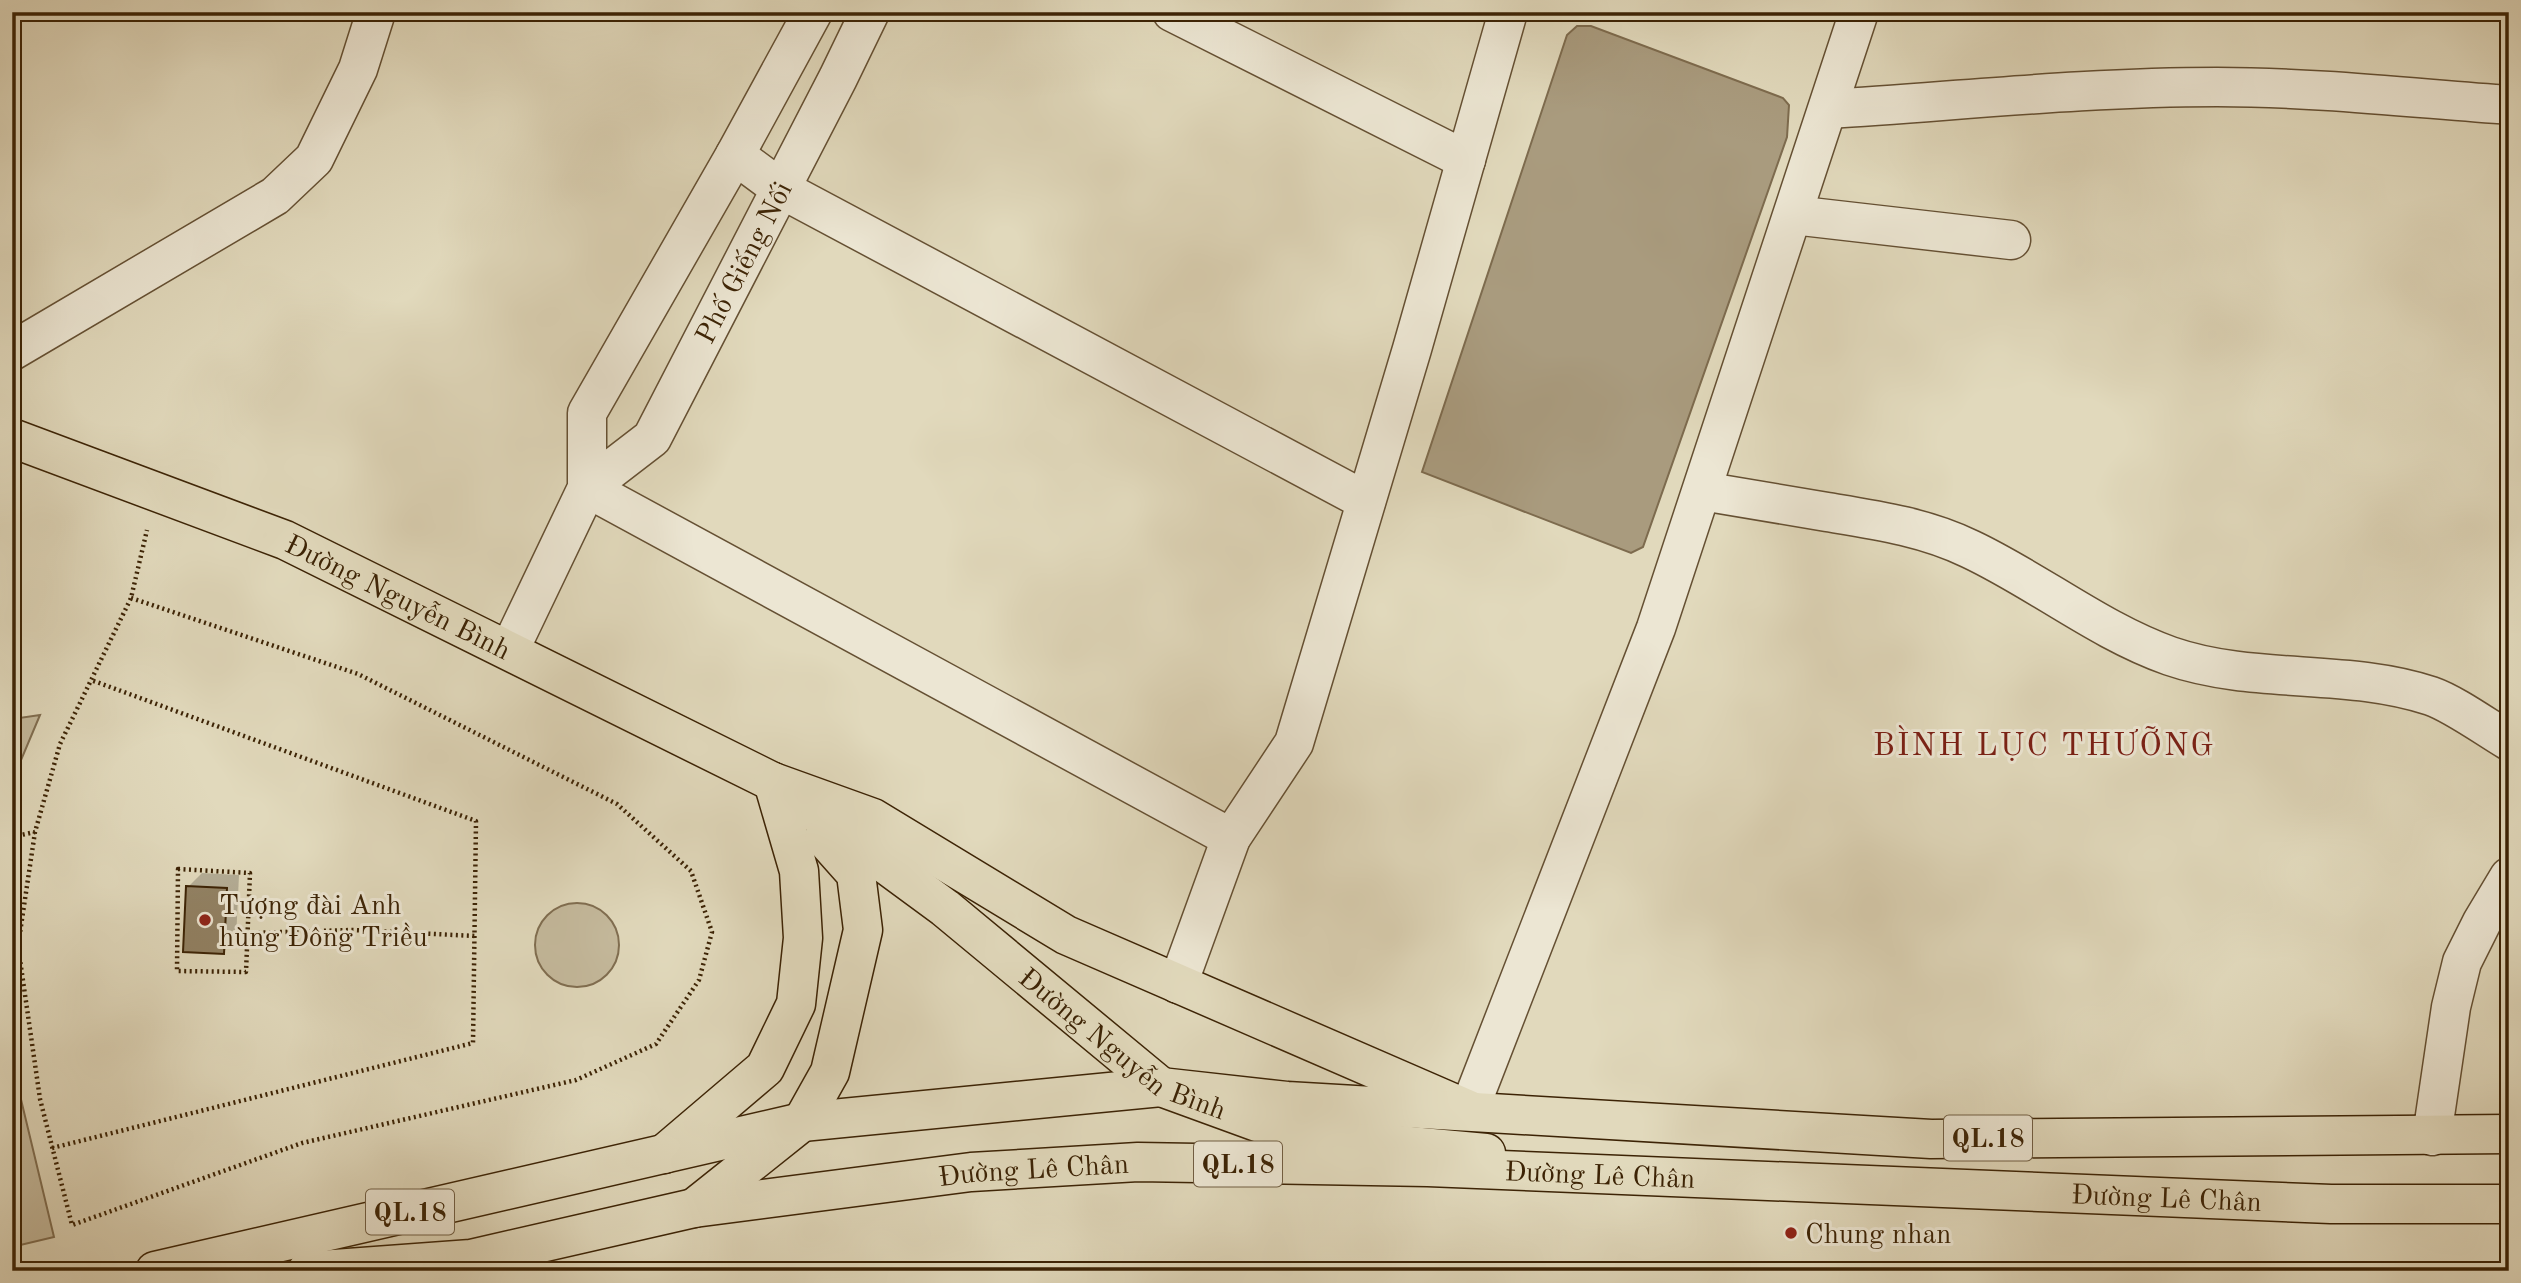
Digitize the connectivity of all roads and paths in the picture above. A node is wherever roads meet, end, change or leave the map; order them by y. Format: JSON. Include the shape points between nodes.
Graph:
{"nodes":[{"id":1,"x":376,"y":12,"type":"edge"},
{"id":2,"x":813,"y":12,"type":"edge"},
{"id":3,"x":870,"y":12,"type":"edge"},
{"id":4,"x":1172,"y":12,"type":"edge"},
{"id":5,"x":1508,"y":12,"type":"edge"},
{"id":6,"x":1859,"y":12,"type":"edge"},
{"id":7,"x":2509,"y":106,"type":"edge"},
{"id":8,"x":1829,"y":109,"type":"junction"},
{"id":9,"x":735,"y":155,"type":"junction"},
{"id":10,"x":1466,"y":160,"type":"junction"},
{"id":11,"x":781,"y":189,"type":"junction"},
{"id":12,"x":1793,"y":215,"type":"junction"},
{"id":13,"x":2011,"y":240,"type":"dead end"},
{"id":14,"x":12,"y":351,"type":"edge"},
{"id":15,"x":12,"y":438,"type":"edge"},
{"id":16,"x":587,"y":488,"type":"junction"},
{"id":17,"x":1702,"y":491,"type":"junction"},
{"id":18,"x":1366,"y":501,"type":"junction"},
{"id":19,"x":147,"y":530,"type":"dead end"},
{"id":20,"x":131,"y":598,"type":"junction"},
{"id":21,"x":510,"y":649,"type":"junction"},
{"id":22,"x":91,"y":680,"type":"junction"},
{"id":23,"x":2509,"y":741,"type":"edge"},
{"id":24,"x":773,"y":782,"type":"junction"},
{"id":25,"x":35,"y":832,"type":"junction"},
{"id":26,"x":12,"y":837,"type":"edge"},
{"id":27,"x":1231,"y":838,"type":"junction"},
{"id":28,"x":2509,"y":877,"type":"edge"},
{"id":29,"x":247,"y":933,"type":"junction"},
{"id":30,"x":475,"y":936,"type":"junction"},
{"id":31,"x":15,"y":946,"type":"edge"},
{"id":32,"x":1178,"y":984,"type":"junction"},
{"id":33,"x":1161,"y":1087,"type":"junction"},
{"id":34,"x":1469,"y":1110,"type":"junction"},
{"id":35,"x":802,"y":1122,"type":"junction"},
{"id":36,"x":2509,"y":1134,"type":"edge"},
{"id":37,"x":2432,"y":1136,"type":"junction"},
{"id":38,"x":52,"y":1148,"type":"junction"},
{"id":39,"x":664,"y":1154,"type":"junction"},
{"id":40,"x":1784,"y":1181,"type":"junction"},
{"id":41,"x":2509,"y":1204,"type":"edge"},
{"id":42,"x":694,"y":1208,"type":"junction"},
{"id":43,"x":155,"y":1271,"type":"edge"},
{"id":44,"x":307,"y":1271,"type":"edge"}],
"edges":[{"from":1,"to":14,"type":"street","via":[[358,69],[313,159],[275,196]]},
{"from":2,"to":9,"type":"street","name":"Phố Giếng Nối"},
{"from":3,"to":11,"type":"street","name":"Phố Giếng Nối"},
{"from":4,"to":10,"type":"street"},
{"from":5,"to":10,"type":"street"},
{"from":6,"to":8,"type":"street"},
{"from":7,"to":8,"type":"street","via":[[2216,87]]},
{"from":8,"to":12,"type":"street"},
{"from":9,"to":11,"type":"street"},
{"from":9,"to":16,"type":"street","name":"Phố Giếng Nối","via":[[587,414]]},
{"from":10,"to":18,"type":"street"},
{"from":11,"to":16,"type":"street","name":"Phố Giếng Nối","via":[[652,438]]},
{"from":11,"to":18,"type":"street"},
{"from":12,"to":13,"type":"street"},
{"from":12,"to":17,"type":"street"},
{"from":15,"to":21,"type":"main road","name":"Đường Nguyễn Bình","via":[[285,540]]},
{"from":16,"to":21,"type":"street","name":"Phố Giếng Nối"},
{"from":16,"to":27,"type":"street"},
{"from":17,"to":23,"type":"street","via":[[1927,532],[1970,549],[2134,641],[2171,656],[2210,666],[2397,686],[2435,697]]},
{"from":17,"to":34,"type":"street","via":[[1656,628]]},
{"from":18,"to":27,"type":"street","via":[[1294,743]]},
{"from":19,"to":20,"type":"path"},
{"from":20,"to":22,"type":"path"},
{"from":20,"to":38,"type":"path","via":[[358,674],[617,804],[691,871],[712,932],[699,980],[656,1044],[576,1080],[302,1143],[72,1225]]},
{"from":21,"to":24,"type":"main road","name":"Đường Nguyễn Bình"},
{"from":22,"to":25,"type":"path","via":[[60,744]]},
{"from":22,"to":30,"type":"path","via":[[476,821]]},
{"from":24,"to":32,"type":"main road","name":"Đường Nguyễn Bình","via":[[873,818],[1066,935]]},
{"from":24,"to":33,"type":"main road","name":"Đường Nguyễn Bình","via":[[945,908]]},
{"from":24,"to":35,"type":"main road","via":[[856,874],[863,930],[830,1072]]},
{"from":24,"to":39,"type":"main road","via":[[799,871],[803,938],[796,1004],[765,1068]]},
{"from":25,"to":26,"type":"path"},
{"from":25,"to":31,"type":"path"},
{"from":27,"to":32,"type":"street"},
{"from":28,"to":37,"type":"street","via":[[2462,962]]},
{"from":29,"to":29,"type":"path","via":[[246,972],[177,971],[178,869],[250,873]]},
{"from":29,"to":30,"type":"path","via":[[352,930]]},
{"from":30,"to":38,"type":"path","via":[[473,1043]]},
{"from":31,"to":38,"type":"path"},
{"from":32,"to":34,"type":"main road","name":"Đường Nguyễn Bình"},
{"from":33,"to":34,"type":"main road","name":"Đường Lê Chân","number":"QL.18","via":[[1287,1101]]},
{"from":33,"to":35,"type":"main road","name":"Đường Lê Chân","number":"QL.18"},
{"from":33,"to":40,"type":"main road","name":"Đường Nguyễn Bình","via":[[1268,1126],[1388,1144]]},
{"from":34,"to":37,"type":"main road","name":"Đường Lê Chân","number":"QL.18","via":[[1931,1139]]},
{"from":35,"to":39,"type":"main road","number":"QL.18"},
{"from":35,"to":42,"type":"main road"},
{"from":36,"to":37,"type":"main road","name":"Đường Lê Chân","number":"QL.18"},
{"from":39,"to":43,"type":"main road","number":"QL.18"},
{"from":40,"to":41,"type":"main road","name":"Đường Lê Chân","number":"QL.18","via":[[2331,1205]]},
{"from":40,"to":42,"type":"main road","name":"Đường Lê Chân","number":"QL.18","via":[[1428,1167],[1138,1162],[971,1172]]},
{"from":42,"to":44,"type":"main road","number":"QL.18","via":[[471,1259]]}]}
